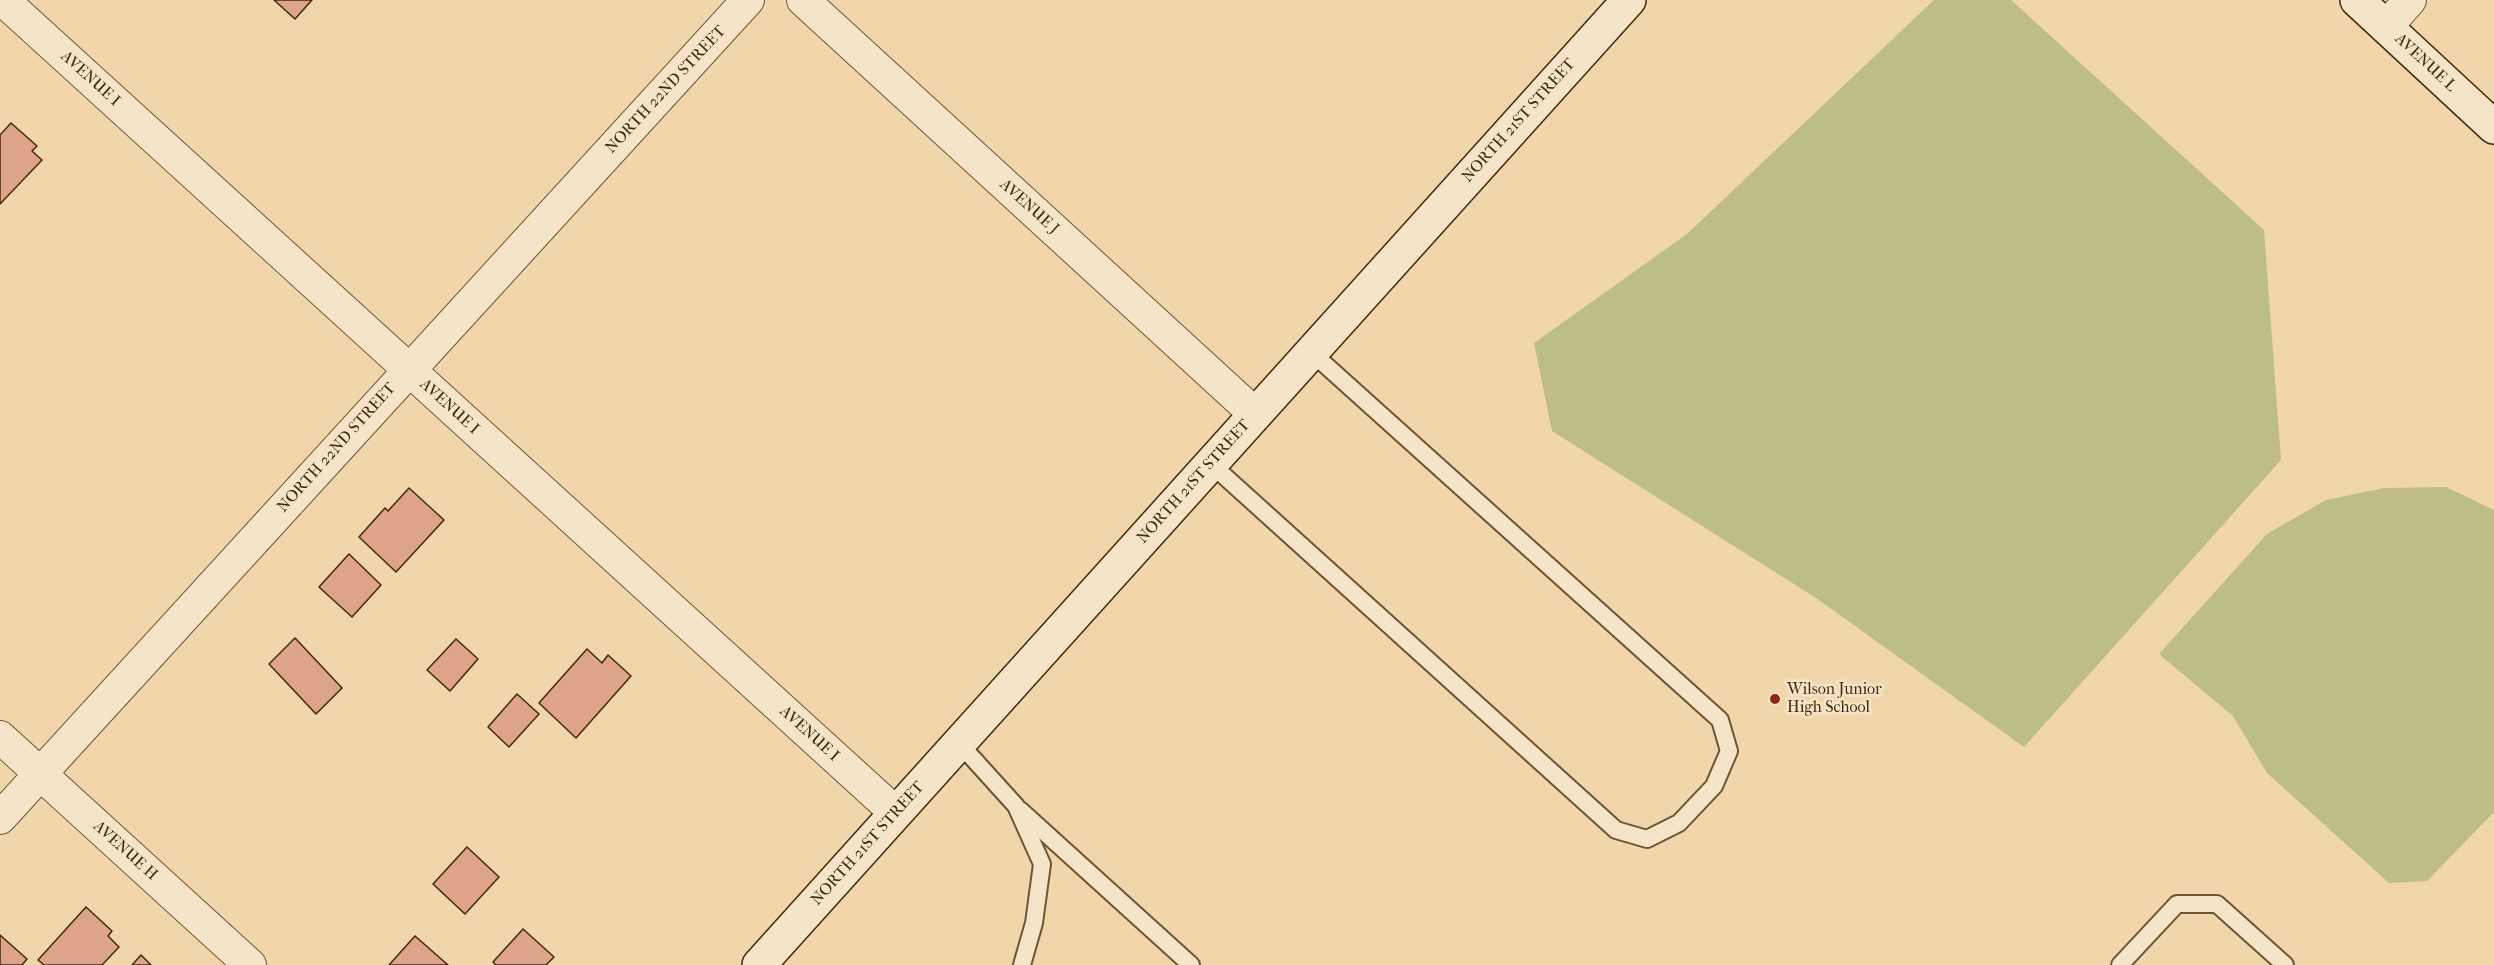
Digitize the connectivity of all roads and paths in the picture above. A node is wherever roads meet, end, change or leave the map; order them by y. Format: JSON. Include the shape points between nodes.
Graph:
{"nodes":[{"id":1,"x":3,"y":0,"type":"edge"},
{"id":2,"x":748,"y":0,"type":"edge"},
{"id":3,"x":803,"y":0,"type":"edge"},
{"id":4,"x":1629,"y":0,"type":"edge"},
{"id":5,"x":2357,"y":0,"type":"edge"},
{"id":6,"x":2410,"y":0,"type":"edge"},
{"id":7,"x":2386,"y":27,"type":"junction"},
{"id":8,"x":2494,"y":126,"type":"edge"},
{"id":9,"x":1311,"y":352,"type":"junction"},
{"id":10,"x":409,"y":370,"type":"junction"},
{"id":11,"x":1255,"y":414,"type":"junction"},
{"id":12,"x":1210,"y":464,"type":"junction"},
{"id":13,"x":0,"y":737,"type":"edge"},
{"id":14,"x":959,"y":743,"type":"junction"},
{"id":15,"x":40,"y":773,"type":"junction"},
{"id":16,"x":1016,"y":806,"type":"junction"},
{"id":17,"x":896,"y":813,"type":"junction"},
{"id":18,"x":0,"y":818,"type":"edge"},
{"id":19,"x":250,"y":965,"type":"edge"},
{"id":20,"x":759,"y":965,"type":"edge"},
{"id":21,"x":1022,"y":965,"type":"edge"},
{"id":22,"x":1191,"y":965,"type":"edge"},
{"id":23,"x":2120,"y":965,"type":"edge"},
{"id":24,"x":2284,"y":965,"type":"edge"}],
"edges":[{"from":1,"to":10,"type":"street","name":"AVENUE I"},
{"from":2,"to":10,"type":"street","name":"NORTH 22ND STREET"},
{"from":3,"to":11,"type":"street","name":"AVENUE J"},
{"from":4,"to":9,"type":"street","name":"NORTH 21ST STREET"},
{"from":5,"to":7,"type":"street","name":"AVENUE L"},
{"from":6,"to":7,"type":"street"},
{"from":7,"to":8,"type":"street","name":"AVENUE L"},
{"from":9,"to":11,"type":"street","name":"NORTH 21ST STREET"},
{"from":9,"to":12,"type":"lane","via":[[1720,720],[1729,751],[1714,786],[1679,823],[1647,839],[1616,830]]},
{"from":10,"to":15,"type":"street","name":"NORTH 22ND STREET"},
{"from":10,"to":17,"type":"street","name":"AVENUE I"},
{"from":11,"to":12,"type":"street","name":"NORTH 21ST STREET"},
{"from":12,"to":14,"type":"street","name":"NORTH 21ST STREET"},
{"from":13,"to":15,"type":"street","name":"AVENUE H"},
{"from":14,"to":16,"type":"lane"},
{"from":14,"to":17,"type":"street","name":"NORTH 21ST STREET"},
{"from":15,"to":18,"type":"street","name":"NORTH 22ND STREET"},
{"from":15,"to":19,"type":"street","name":"AVENUE H"},
{"from":16,"to":21,"type":"lane","via":[[1042,864],[1034,923]]},
{"from":16,"to":22,"type":"lane"},
{"from":17,"to":20,"type":"street","name":"NORTH 21ST STREET"},
{"from":23,"to":24,"type":"lane","via":[[2177,904],[2217,904]]}]}
